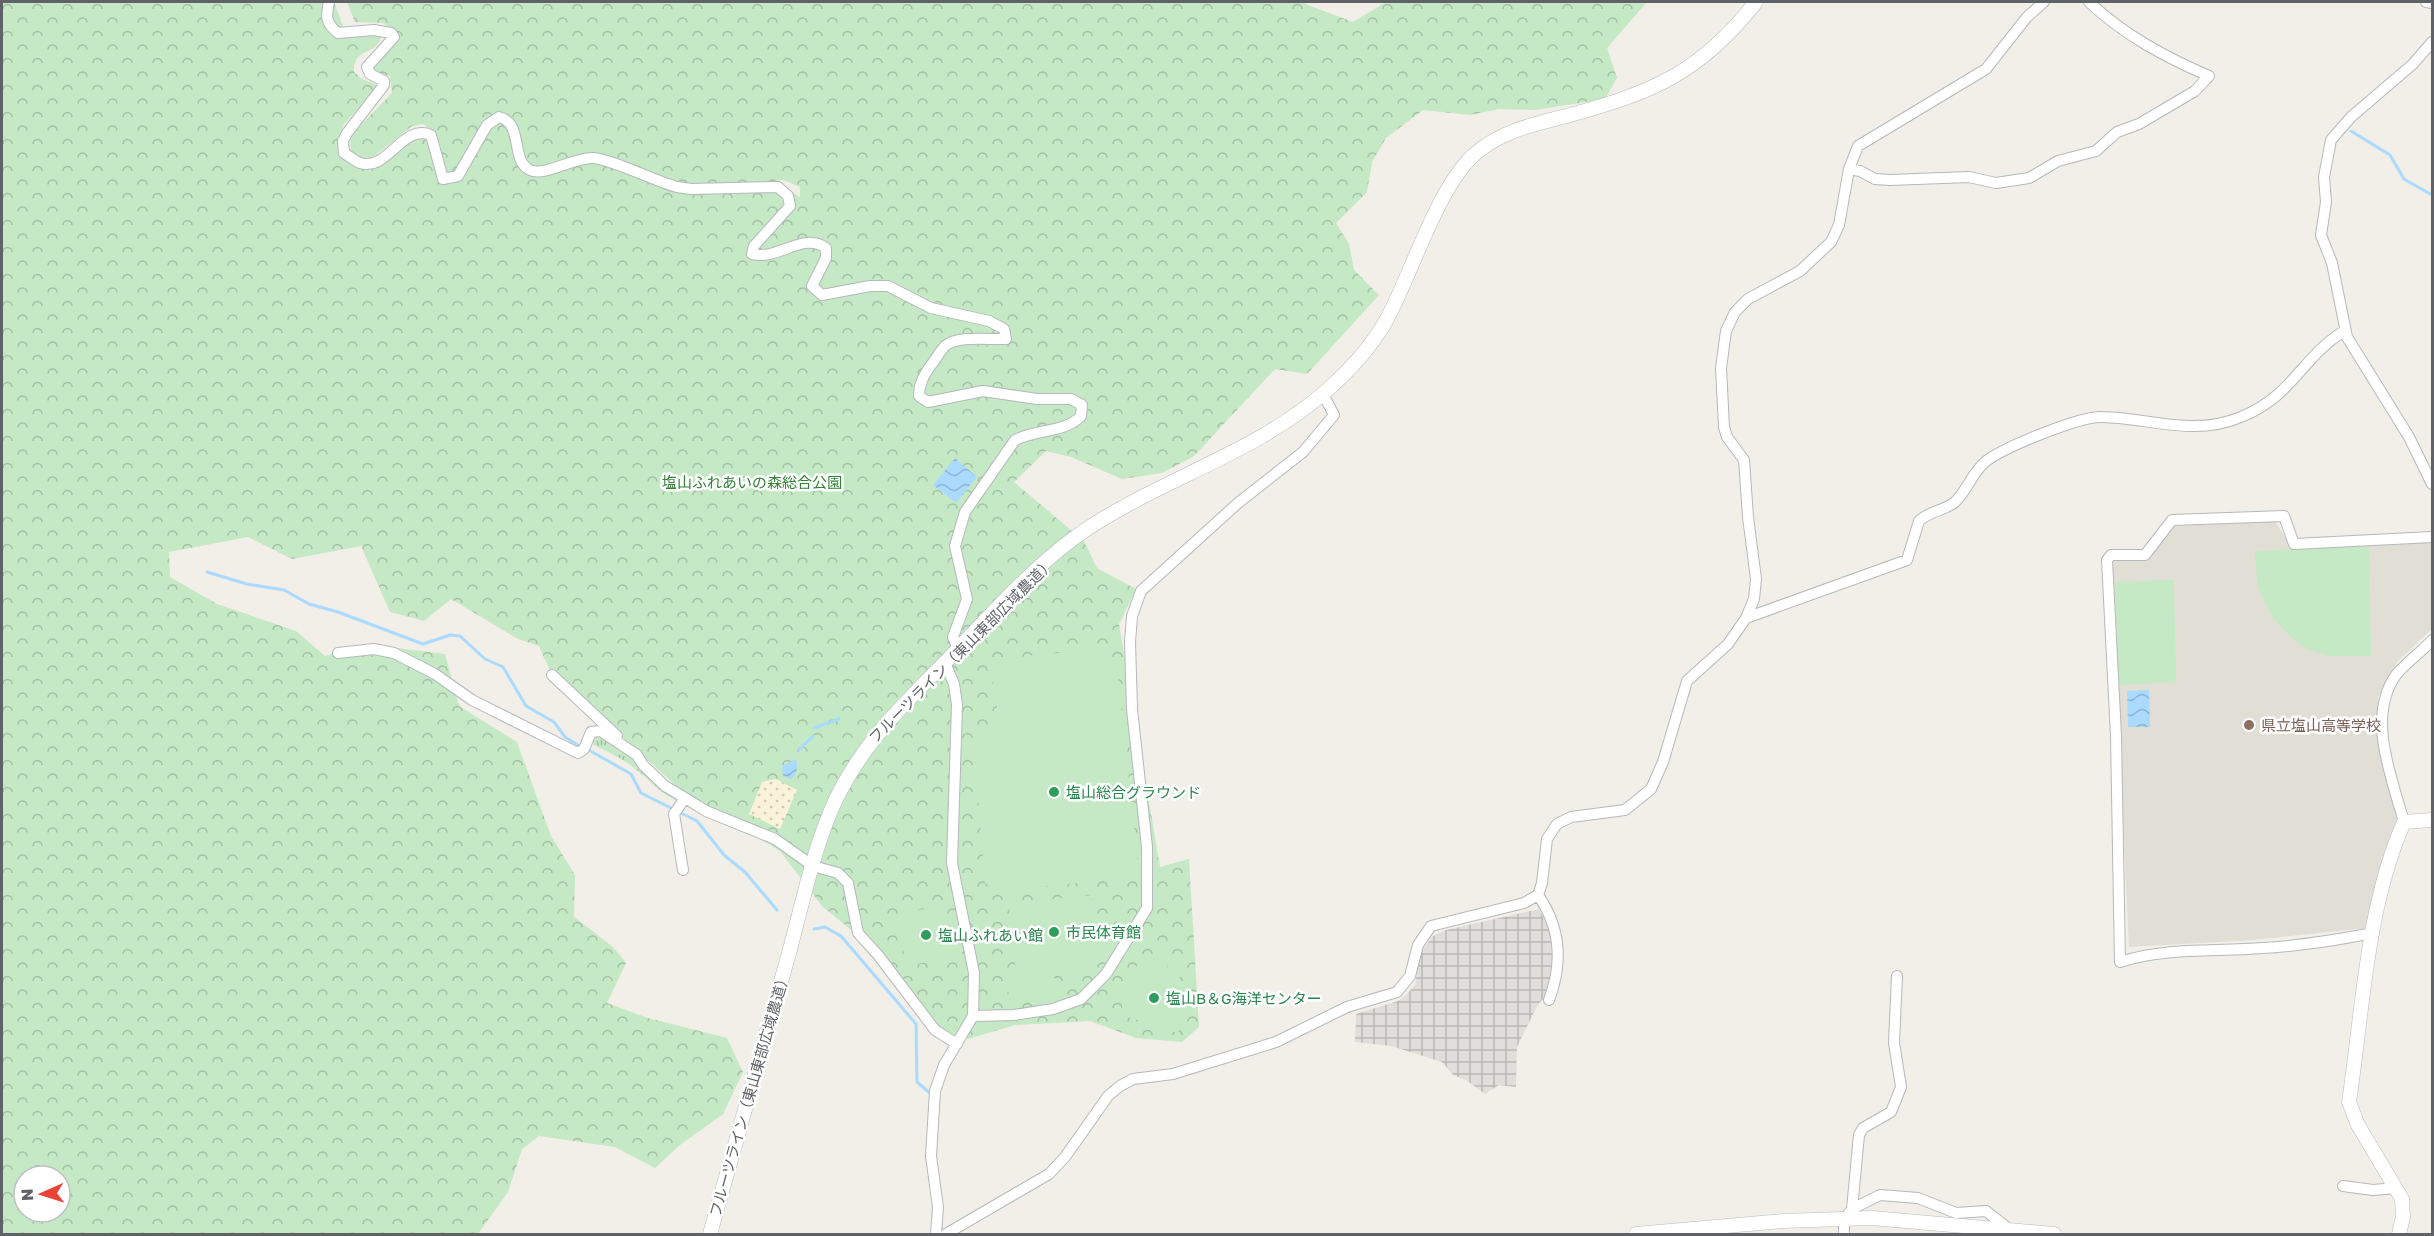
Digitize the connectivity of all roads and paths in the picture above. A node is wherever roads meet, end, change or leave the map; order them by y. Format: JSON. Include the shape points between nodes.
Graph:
{"nodes":[{"id":1,"x":329,"y":2,"type":"edge"},
{"id":2,"x":1756,"y":2,"type":"edge"},
{"id":3,"x":2044,"y":2,"type":"edge"},
{"id":4,"x":2089,"y":2,"type":"edge"},
{"id":5,"x":2426,"y":2,"type":"edge"},
{"id":6,"x":2433,"y":3,"type":"edge"},
{"id":7,"x":2433,"y":42,"type":"edge"},
{"id":8,"x":1849,"y":169,"type":"junction"},
{"id":9,"x":2344,"y":331,"type":"junction"},
{"id":10,"x":1323,"y":394,"type":"junction"},
{"id":11,"x":2433,"y":484,"type":"edge"},
{"id":12,"x":2433,"y":537,"type":"edge"},
{"id":13,"x":1746,"y":618,"type":"junction"},
{"id":14,"x":2433,"y":640,"type":"edge"},
{"id":15,"x":958,"y":649,"type":"junction"},
{"id":16,"x":338,"y":653,"type":"dead end"},
{"id":17,"x":945,"y":663,"type":"junction"},
{"id":18,"x":552,"y":675,"type":"dead end"},
{"id":19,"x":637,"y":755,"type":"junction"},
{"id":20,"x":683,"y":801,"type":"junction"},
{"id":21,"x":2433,"y":820,"type":"edge"},
{"id":22,"x":2404,"y":822,"type":"junction"},
{"id":23,"x":813,"y":866,"type":"junction"},
{"id":24,"x":683,"y":870,"type":"dead end"},
{"id":25,"x":1538,"y":895,"type":"junction"},
{"id":26,"x":2373,"y":933,"type":"junction"},
{"id":27,"x":1897,"y":976,"type":"dead end"},
{"id":28,"x":1549,"y":1000,"type":"dead end"},
{"id":29,"x":973,"y":1016,"type":"junction"},
{"id":30,"x":957,"y":1044,"type":"junction"},
{"id":31,"x":2343,"y":1186,"type":"dead end"},
{"id":32,"x":2397,"y":1188,"type":"junction"},
{"id":33,"x":1848,"y":1214,"type":"junction"},
{"id":34,"x":2010,"y":1230,"type":"junction"},
{"id":35,"x":710,"y":1234,"type":"edge"},
{"id":36,"x":936,"y":1234,"type":"edge"},
{"id":37,"x":946,"y":1234,"type":"edge"},
{"id":38,"x":1636,"y":1234,"type":"edge"},
{"id":39,"x":1844,"y":1234,"type":"edge"},
{"id":40,"x":2054,"y":1234,"type":"edge"},
{"id":41,"x":2399,"y":1234,"type":"edge"}],
"edges":[{"from":1,"to":15,"type":"street","via":[[326,18],[338,33],[374,30],[394,37],[367,67],[370,74],[384,81],[384,86],[344,141],[344,153],[362,164],[377,161],[408,136],[426,133],[431,135],[443,179],[458,176],[487,125],[500,117],[512,125],[523,164],[535,172],[574,159],[595,158],[677,187],[778,187],[788,196],[790,206],[754,246],[752,254],[765,255],[818,242],[826,248],[826,258],[812,286],[822,295],[888,286],[932,308],[989,321],[1004,329],[1006,339],[965,338],[946,344],[925,373],[919,396],[928,402],[983,391],[1037,399],[1071,399],[1082,405],[1081,416],[1072,425],[1028,433],[1015,440],[965,512],[955,546],[967,599],[953,637]]},
{"from":2,"to":10,"type":"street","name":"フルーツライン（東山東部広域農道）","via":[[1715,48],[1682,73],[1635,96],[1503,134],[1469,159],[1452,181],[1385,322]]},
{"from":3,"to":8,"type":"street","via":[[2027,17],[1993,63],[1862,142]]},
{"from":4,"to":8,"type":"street","via":[[2158,54],[2209,76],[2195,91],[2139,124],[2117,132],[2096,150],[2058,161],[2029,178],[1996,183],[1969,177],[1890,180]]},
{"from":5,"to":6,"type":"street"},
{"from":7,"to":9,"type":"street","via":[[2335,132],[2327,149],[2321,235],[2332,263]]},
{"from":8,"to":13,"type":"street","via":[[1839,225],[1831,242],[1800,271],[1741,305],[1726,331],[1721,368],[1724,427],[1744,459],[1756,579],[1754,600]]},
{"from":9,"to":11,"type":"street","via":[[2409,436]]},
{"from":9,"to":13,"type":"street","via":[[2318,349],[2273,401],[2231,421],[2201,428],[2089,417],[1996,455],[1980,467],[1956,501],[1919,520],[1907,560]]},
{"from":10,"to":15,"type":"street","name":"フルーツライン（東山東部広域農道）","via":[[1275,428],[1074,538],[1034,572]]},
{"from":10,"to":29,"type":"street","via":[[1334,415],[1320,435],[1141,591],[1135,603],[1130,642],[1132,709],[1147,847],[1147,908],[1106,974],[1081,999],[1053,1009]]},
{"from":12,"to":26,"type":"street","via":[[2294,544],[2283,516],[2172,520],[2145,555],[2111,555],[2107,560],[2116,736],[2120,962],[2144,954],[2318,943]]},
{"from":13,"to":25,"type":"street","via":[[1728,644],[1687,681],[1651,789],[1625,810],[1572,817],[1551,831]]},
{"from":14,"to":22,"type":"street","via":[[2397,674],[2381,709]]},
{"from":15,"to":17,"type":"street","name":"フルーツライン（東山東部広域農道）"},
{"from":16,"to":19,"type":"street","via":[[374,649],[394,653],[435,674],[472,700],[553,738],[565,748],[578,753],[591,732],[601,731]]},
{"from":17,"to":23,"type":"street","name":"フルーツライン（東山東部広域農道）","via":[[880,729],[860,756],[835,801]]},
{"from":17,"to":29,"type":"street","via":[[957,705],[952,862],[974,973]]},
{"from":18,"to":19,"type":"street"},
{"from":19,"to":20,"type":"street"},
{"from":20,"to":23,"type":"street","via":[[775,840]]},
{"from":20,"to":24,"type":"street","via":[[674,814]]},
{"from":21,"to":22,"type":"street"},
{"from":22,"to":26,"type":"street","via":[[2386,868]]},
{"from":23,"to":30,"type":"street","via":[[838,873],[848,883],[858,933],[935,1030]]},
{"from":23,"to":35,"type":"street","name":"フルーツライン（東山東部広域農道）"},
{"from":25,"to":28,"type":"street","via":[[1558,937],[1558,973]]},
{"from":25,"to":37,"type":"street","via":[[1524,903],[1431,926],[1418,945],[1410,976],[1397,992],[1347,1007],[1276,1042],[1173,1074],[1133,1079],[1120,1086],[1108,1096],[1049,1174]]},
{"from":26,"to":32,"type":"street","via":[[2349,1102],[2358,1125]]},
{"from":27,"to":33,"type":"street","via":[[1894,1043],[1901,1087],[1891,1112],[1863,1128],[1859,1135]]},
{"from":29,"to":30,"type":"street"},
{"from":30,"to":36,"type":"street","via":[[944,1065],[932,1116]]},
{"from":31,"to":32,"type":"street"},
{"from":32,"to":41,"type":"street","via":[[2403,1217]]},
{"from":33,"to":34,"type":"street"},
{"from":33,"to":34,"type":"street","via":[[1880,1195],[1918,1198],[1956,1212],[1986,1211]]},
{"from":33,"to":38,"type":"street"},
{"from":33,"to":39,"type":"street"},
{"from":34,"to":40,"type":"street"}]}
